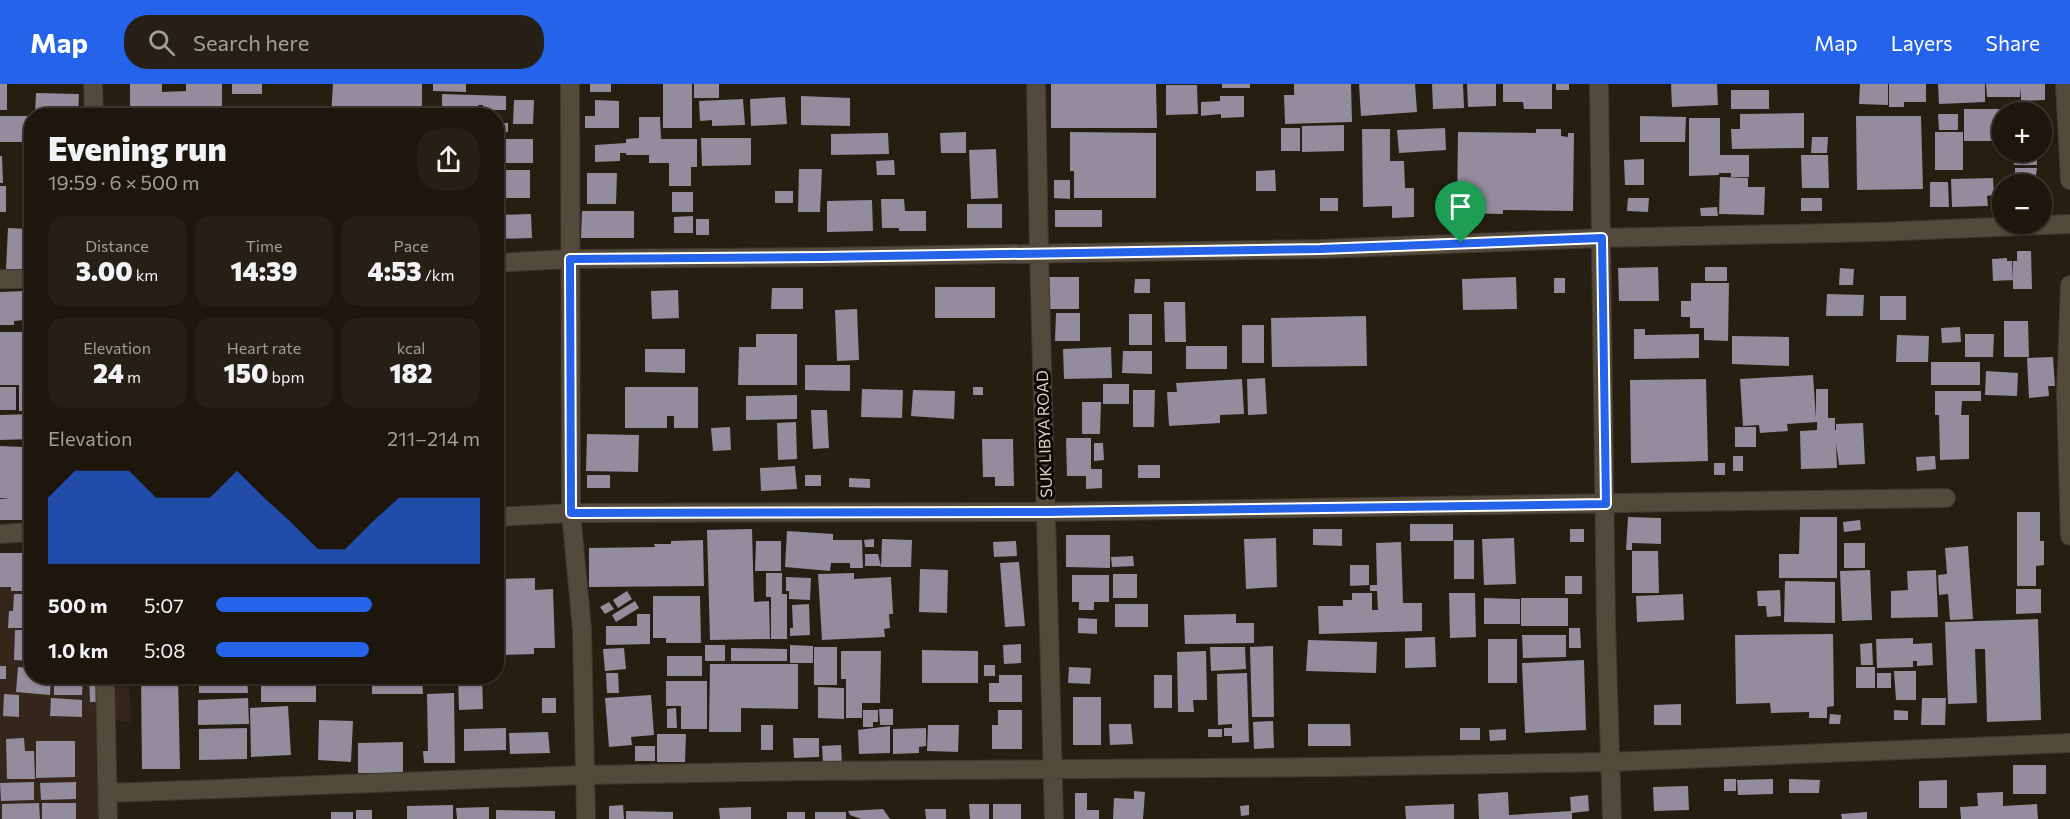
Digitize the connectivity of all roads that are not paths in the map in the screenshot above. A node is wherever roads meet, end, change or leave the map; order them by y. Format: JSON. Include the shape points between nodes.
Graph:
{"nodes":[{"id":1,"x":93,"y":84,"type":"edge"},
{"id":2,"x":570,"y":84,"type":"edge"},
{"id":3,"x":1036,"y":84,"type":"edge"},
{"id":4,"x":1599,"y":84,"type":"edge"},
{"id":5,"x":2065,"y":84,"type":"edge"},
{"id":6,"x":94,"y":108,"type":"edge"},
{"id":7,"x":2070,"y":180,"type":"edge"},
{"id":8,"x":2070,"y":224,"type":"edge"},
{"id":9,"x":1602,"y":238,"type":"junction"},
{"id":10,"x":1039,"y":254,"type":"junction"},
{"id":11,"x":570,"y":259,"type":"junction"},
{"id":12,"x":504,"y":263,"type":"edge"},
{"id":13,"x":0,"y":279,"type":"edge"},
{"id":14,"x":24,"y":279,"type":"edge"},
{"id":15,"x":2070,"y":285,"type":"edge"},
{"id":16,"x":1946,"y":498,"type":"dead end"},
{"id":17,"x":1606,"y":504,"type":"junction"},
{"id":18,"x":1046,"y":512,"type":"junction"},
{"id":19,"x":571,"y":513,"type":"junction"},
{"id":20,"x":504,"y":517,"type":"edge"},
{"id":21,"x":24,"y":532,"type":"edge"},
{"id":22,"x":0,"y":534,"type":"edge"},
{"id":23,"x":2070,"y":536,"type":"edge"},
{"id":24,"x":105,"y":684,"type":"edge"},
{"id":25,"x":2070,"y":743,"type":"edge"},
{"id":26,"x":1609,"y":762,"type":"junction"},
{"id":27,"x":1053,"y":770,"type":"junction"},
{"id":28,"x":585,"y":775,"type":"junction"},
{"id":29,"x":108,"y":792,"type":"junction"},
{"id":30,"x":108,"y":819,"type":"edge"},
{"id":31,"x":586,"y":819,"type":"edge"},
{"id":32,"x":1054,"y":819,"type":"edge"},
{"id":33,"x":1612,"y":819,"type":"edge"}],
"edges":[{"from":1,"to":6,"type":"street"},
{"from":2,"to":11,"type":"street"},
{"from":3,"to":10,"type":"street","name":"SUK LIBYA ROAD"},
{"from":4,"to":9,"type":"street"},
{"from":5,"to":7,"type":"street"},
{"from":8,"to":9,"type":"street"},
{"from":9,"to":10,"type":"street"},
{"from":9,"to":17,"type":"street"},
{"from":10,"to":11,"type":"street"},
{"from":10,"to":18,"type":"street","name":"SUK LIBYA ROAD"},
{"from":11,"to":12,"type":"street"},
{"from":11,"to":19,"type":"street"},
{"from":13,"to":14,"type":"street"},
{"from":15,"to":23,"type":"street","via":[[2066,392]]},
{"from":16,"to":17,"type":"street"},
{"from":17,"to":18,"type":"street"},
{"from":17,"to":26,"type":"street"},
{"from":18,"to":19,"type":"street"},
{"from":18,"to":27,"type":"street","name":"SUK LIBYA ROAD"},
{"from":19,"to":20,"type":"street"},
{"from":19,"to":28,"type":"street","via":[[582,629]]},
{"from":21,"to":22,"type":"street"},
{"from":24,"to":29,"type":"street"},
{"from":25,"to":26,"type":"street"},
{"from":26,"to":27,"type":"street"},
{"from":26,"to":33,"type":"street"},
{"from":27,"to":28,"type":"street"},
{"from":27,"to":32,"type":"street","name":"SUK LIBYA ROAD"},
{"from":28,"to":29,"type":"street"},
{"from":28,"to":31,"type":"street"},
{"from":29,"to":30,"type":"street"}]}
